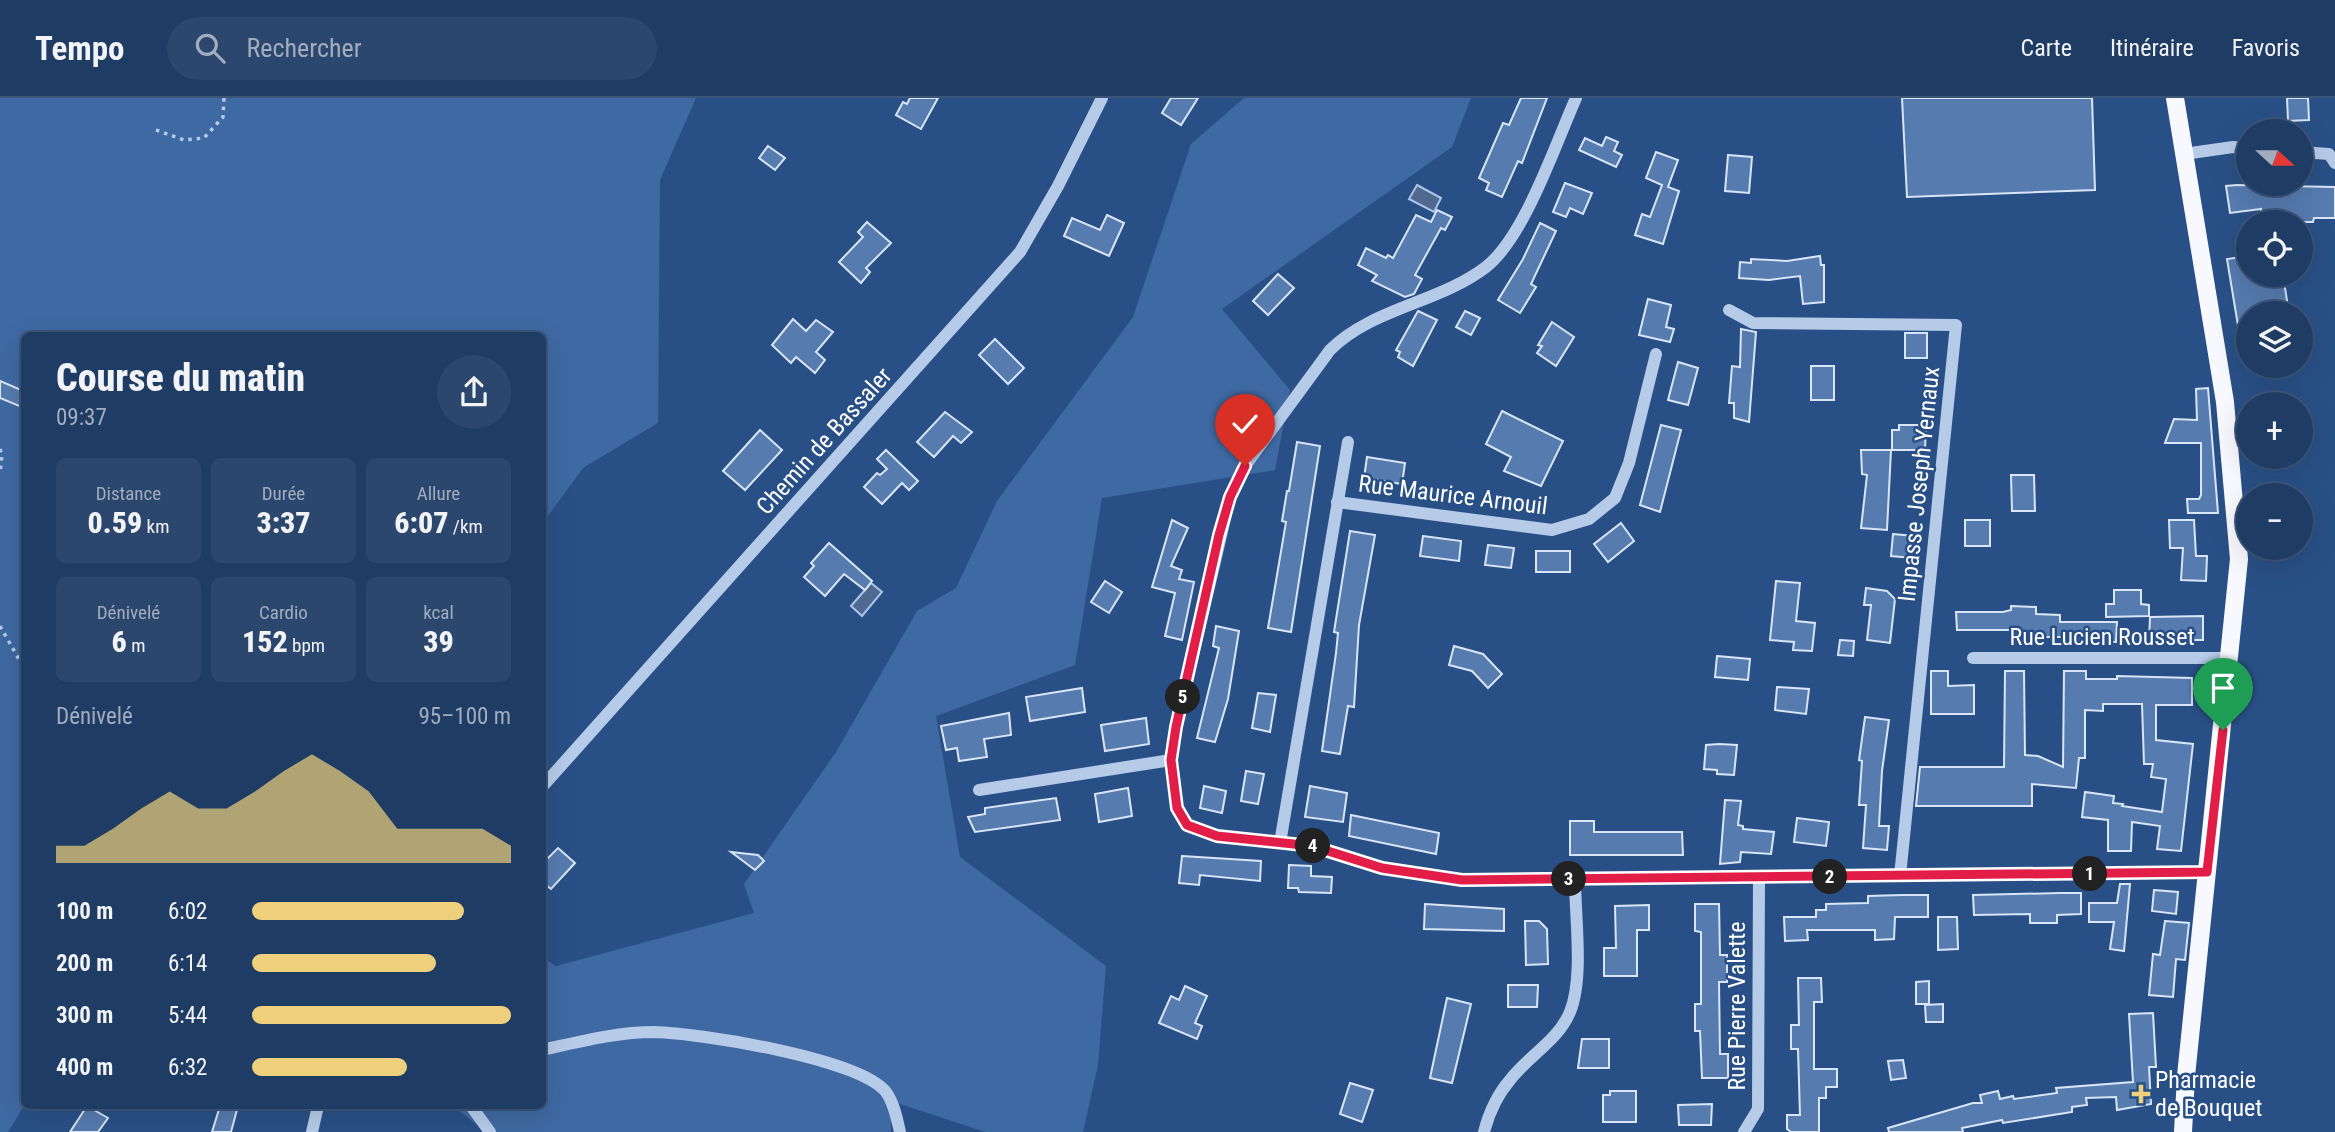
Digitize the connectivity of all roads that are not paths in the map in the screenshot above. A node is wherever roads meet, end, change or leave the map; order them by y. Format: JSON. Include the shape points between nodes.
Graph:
{"nodes":[{"id":1,"x":1102,"y":98,"type":"edge"},
{"id":2,"x":1576,"y":98,"type":"edge"},
{"id":3,"x":2175,"y":98,"type":"edge"},
{"id":4,"x":2236,"y":147,"type":"edge"},
{"id":5,"x":2184,"y":153,"type":"junction"},
{"id":6,"x":2314,"y":153,"type":"edge"},
{"id":7,"x":2335,"y":163,"type":"edge"},
{"id":8,"x":1729,"y":310,"type":"dead end"},
{"id":9,"x":1656,"y":354,"type":"dead end"},
{"id":10,"x":1348,"y":442,"type":"dead end"},
{"id":11,"x":1337,"y":502,"type":"junction"},
{"id":12,"x":1973,"y":658,"type":"dead end"},
{"id":13,"x":2231,"y":658,"type":"junction"},
{"id":14,"x":1171,"y":760,"type":"junction"},
{"id":15,"x":546,"y":783,"type":"edge"},
{"id":16,"x":979,"y":790,"type":"dead end"},
{"id":17,"x":1280,"y":844,"type":"junction"},
{"id":18,"x":2207,"y":872,"type":"junction"},
{"id":19,"x":1900,"y":876,"type":"junction"},
{"id":20,"x":1759,"y":877,"type":"junction"},
{"id":21,"x":1575,"y":879,"type":"junction"},
{"id":22,"x":546,"y":1049,"type":"edge"},
{"id":23,"x":317,"y":1109,"type":"edge"},
{"id":24,"x":473,"y":1109,"type":"edge"},
{"id":25,"x":312,"y":1132,"type":"edge"},
{"id":26,"x":490,"y":1132,"type":"edge"},
{"id":27,"x":900,"y":1132,"type":"edge"},
{"id":28,"x":1483,"y":1132,"type":"edge"},
{"id":29,"x":1744,"y":1132,"type":"edge"},
{"id":30,"x":2183,"y":1132,"type":"edge"}],
"edges":[{"from":1,"to":15,"type":"street","name":"Chemin de Bassaler","via":[[1020,252]]},
{"from":2,"to":14,"type":"street","via":[[1502,253],[1484,268],[1346,334],[1245,466],[1219,535]]},
{"from":3,"to":5,"type":"main road"},
{"from":4,"to":5,"type":"street"},
{"from":5,"to":13,"type":"main road","via":[[2235,484],[2239,559]]},
{"from":6,"to":7,"type":"street","via":[[2329,154]]},
{"from":8,"to":19,"type":"street","name":"Impasse Joseph Yernaux","via":[[1753,323],[1956,325]]},
{"from":9,"to":11,"type":"street","name":"Rue Maurice Arnouil","via":[[1629,463],[1615,498],[1589,519],[1552,530]]},
{"from":10,"to":11,"type":"street","name":"Rue Maurice Arnouil"},
{"from":11,"to":17,"type":"street","name":"Rue Maurice Arnouil"},
{"from":12,"to":13,"type":"street","name":"Rue Lucien Rousset"},
{"from":13,"to":18,"type":"main road"},
{"from":14,"to":16,"type":"street"},
{"from":14,"to":17,"type":"street","via":[[1177,808],[1187,825],[1217,836]]},
{"from":17,"to":21,"type":"street","via":[[1312,846],[1382,868],[1462,880]]},
{"from":18,"to":19,"type":"street"},
{"from":18,"to":30,"type":"main road"},
{"from":19,"to":20,"type":"street"},
{"from":20,"to":21,"type":"street"},
{"from":20,"to":29,"type":"street","name":"Rue Pierre Valette","via":[[1758,1109]]},
{"from":21,"to":28,"type":"street","via":[[1576,988],[1570,1013],[1557,1034],[1510,1079]]},
{"from":22,"to":27,"type":"street","via":[[654,1032],[744,1042],[860,1073],[885,1091]]},
{"from":23,"to":25,"type":"street"},
{"from":24,"to":26,"type":"street"}]}
